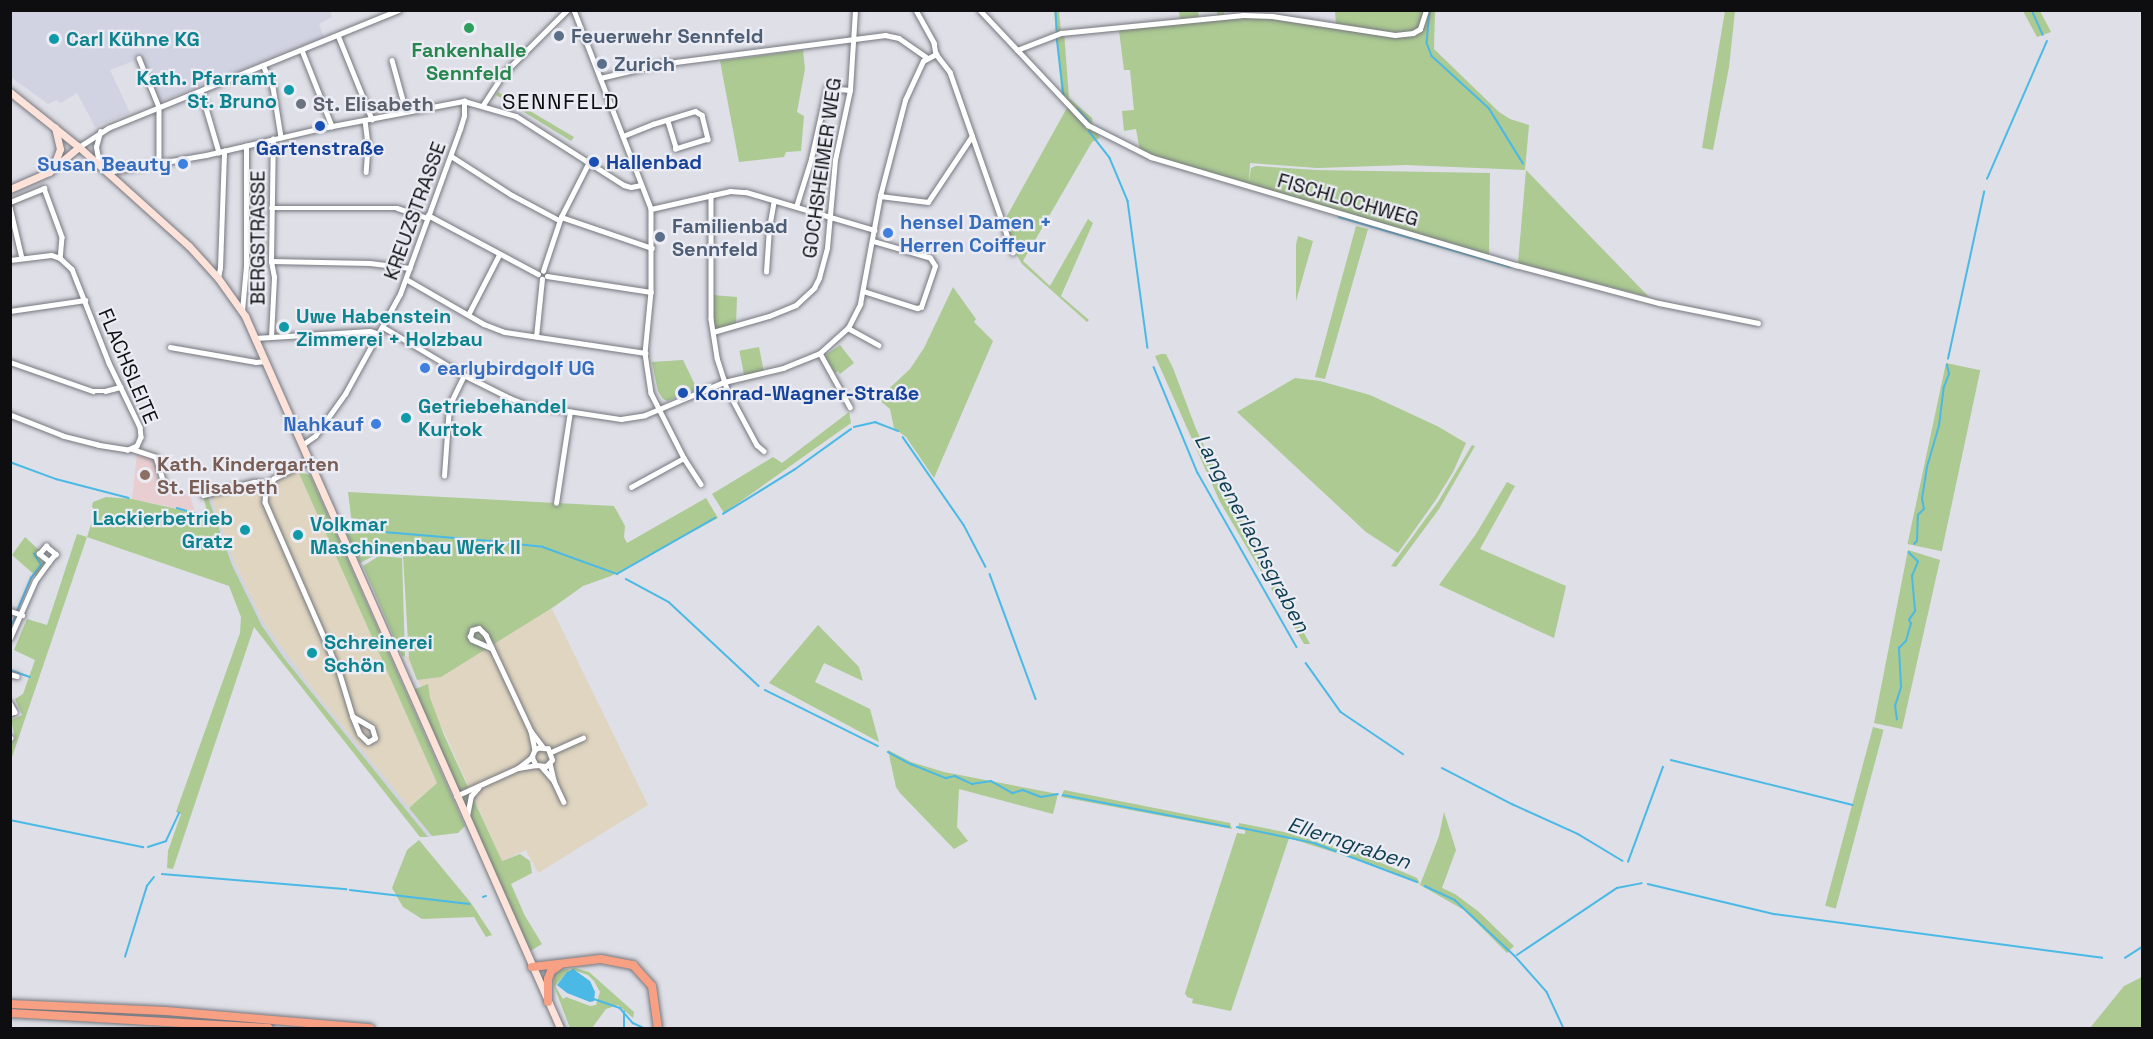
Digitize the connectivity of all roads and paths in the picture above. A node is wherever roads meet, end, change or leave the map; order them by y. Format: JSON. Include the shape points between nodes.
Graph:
{"nodes":[{"id":1,"x":399,"y":10,"type":"edge"},
{"id":2,"x":567,"y":10,"type":"edge"},
{"id":3,"x":574,"y":10,"type":"edge"},
{"id":4,"x":855,"y":10,"type":"edge"},
{"id":5,"x":916,"y":10,"type":"edge"},
{"id":6,"x":980,"y":10,"type":"edge"},
{"id":7,"x":1426,"y":10,"type":"edge"},
{"id":8,"x":338,"y":35,"type":"junction"},
{"id":9,"x":853,"y":39,"type":"junction"},
{"id":10,"x":302,"y":50,"type":"junction"},
{"id":11,"x":1017,"y":50,"type":"junction"},
{"id":12,"x":936,"y":54,"type":"junction"},
{"id":13,"x":926,"y":57,"type":"junction"},
{"id":14,"x":139,"y":58,"type":"dead end"},
{"id":15,"x":392,"y":60,"type":"dead end"},
{"id":16,"x":263,"y":65,"type":"junction"},
{"id":17,"x":600,"y":78,"type":"junction"},
{"id":18,"x":850,"y":90,"type":"junction"},
{"id":19,"x":201,"y":91,"type":"junction"},
{"id":20,"x":10,"y":92,"type":"edge"},
{"id":21,"x":464,"y":101,"type":"junction"},
{"id":22,"x":483,"y":105,"type":"junction"},
{"id":23,"x":159,"y":107,"type":"junction"},
{"id":24,"x":406,"y":111,"type":"junction"},
{"id":25,"x":372,"y":119,"type":"junction"},
{"id":26,"x":365,"y":120,"type":"junction"},
{"id":27,"x":667,"y":120,"type":"junction"},
{"id":28,"x":333,"y":126,"type":"junction"},
{"id":29,"x":54,"y":127,"type":"junction"},
{"id":30,"x":100,"y":132,"type":"junction"},
{"id":31,"x":623,"y":136,"type":"junction"},
{"id":32,"x":972,"y":136,"type":"junction"},
{"id":33,"x":281,"y":137,"type":"junction"},
{"id":34,"x":273,"y":139,"type":"junction"},
{"id":35,"x":246,"y":146,"type":"junction"},
{"id":36,"x":79,"y":147,"type":"junction"},
{"id":37,"x":221,"y":152,"type":"junction"},
{"id":38,"x":451,"y":156,"type":"junction"},
{"id":39,"x":589,"y":162,"type":"junction"},
{"id":40,"x":159,"y":164,"type":"junction"},
{"id":41,"x":99,"y":165,"type":"junction"},
{"id":42,"x":52,"y":171,"type":"junction"},
{"id":43,"x":107,"y":172,"type":"junction"},
{"id":44,"x":366,"y":172,"type":"dead end"},
{"id":45,"x":641,"y":185,"type":"junction"},
{"id":46,"x":10,"y":189,"type":"edge"},
{"id":47,"x":711,"y":195,"type":"junction"},
{"id":48,"x":880,"y":196,"type":"junction"},
{"id":49,"x":774,"y":201,"type":"junction"},
{"id":50,"x":10,"y":202,"type":"edge"},
{"id":51,"x":10,"y":207,"type":"edge"},
{"id":52,"x":796,"y":207,"type":"junction"},
{"id":53,"x":272,"y":208,"type":"junction"},
{"id":54,"x":651,"y":209,"type":"junction"},
{"id":55,"x":427,"y":217,"type":"junction"},
{"id":56,"x":560,"y":218,"type":"junction"},
{"id":57,"x":829,"y":218,"type":"junction"},
{"id":58,"x":874,"y":230,"type":"junction"},
{"id":59,"x":872,"y":241,"type":"junction"},
{"id":60,"x":652,"y":248,"type":"junction"},
{"id":61,"x":1013,"y":252,"type":"dead end"},
{"id":62,"x":499,"y":255,"type":"junction"},
{"id":63,"x":22,"y":258,"type":"junction"},
{"id":64,"x":60,"y":258,"type":"junction"},
{"id":65,"x":10,"y":260,"type":"edge"},
{"id":66,"x":271,"y":261,"type":"junction"},
{"id":67,"x":410,"y":268,"type":"junction"},
{"id":68,"x":766,"y":272,"type":"dead end"},
{"id":69,"x":542,"y":275,"type":"junction"},
{"id":70,"x":218,"y":278,"type":"junction"},
{"id":71,"x":406,"y":279,"type":"junction"},
{"id":72,"x":863,"y":291,"type":"junction"},
{"id":73,"x":651,"y":292,"type":"junction"},
{"id":74,"x":85,"y":300,"type":"junction"},
{"id":75,"x":10,"y":311,"type":"edge"},
{"id":76,"x":242,"y":311,"type":"junction"},
{"id":77,"x":468,"y":315,"type":"junction"},
{"id":78,"x":1758,"y":323,"type":"dead end"},
{"id":79,"x":383,"y":327,"type":"junction"},
{"id":80,"x":848,"y":328,"type":"junction"},
{"id":81,"x":713,"y":332,"type":"junction"},
{"id":82,"x":380,"y":334,"type":"junction"},
{"id":83,"x":271,"y":337,"type":"junction"},
{"id":84,"x":537,"y":337,"type":"junction"},
{"id":85,"x":255,"y":338,"type":"junction"},
{"id":86,"x":879,"y":345,"type":"dead end"},
{"id":87,"x":170,"y":347,"type":"dead end"},
{"id":88,"x":645,"y":353,"type":"junction"},
{"id":89,"x":820,"y":353,"type":"junction"},
{"id":90,"x":265,"y":361,"type":"junction"},
{"id":91,"x":10,"y":362,"type":"edge"},
{"id":92,"x":464,"y":375,"type":"junction"},
{"id":93,"x":724,"y":382,"type":"junction"},
{"id":94,"x":120,"y":387,"type":"junction"},
{"id":95,"x":850,"y":407,"type":"dead end"},
{"id":96,"x":658,"y":409,"type":"junction"},
{"id":97,"x":570,"y":411,"type":"junction"},
{"id":98,"x":10,"y":415,"type":"edge"},
{"id":99,"x":302,"y":445,"type":"junction"},
{"id":100,"x":132,"y":449,"type":"junction"},
{"id":101,"x":764,"y":451,"type":"dead end"},
{"id":102,"x":684,"y":458,"type":"junction"},
{"id":103,"x":309,"y":461,"type":"junction"},
{"id":104,"x":444,"y":476,"type":"dead end"},
{"id":105,"x":270,"y":483,"type":"junction"},
{"id":106,"x":701,"y":484,"type":"dead end"},
{"id":107,"x":165,"y":487,"type":"dead end"},
{"id":108,"x":631,"y":487,"type":"dead end"},
{"id":109,"x":203,"y":495,"type":"dead end"},
{"id":110,"x":556,"y":502,"type":"dead end"},
{"id":111,"x":49,"y":562,"type":"dead end"},
{"id":112,"x":10,"y":611,"type":"edge"},
{"id":113,"x":22,"y":615,"type":"junction"},
{"id":114,"x":10,"y":638,"type":"edge"},
{"id":115,"x":492,"y":649,"type":"junction"},
{"id":116,"x":10,"y":674,"type":"edge"},
{"id":117,"x":17,"y":676,"type":"dead end"},
{"id":118,"x":10,"y":703,"type":"edge"},
{"id":119,"x":10,"y":714,"type":"edge"},
{"id":120,"x":352,"y":717,"type":"junction"},
{"id":121,"x":531,"y":731,"type":"junction"},
{"id":122,"x":583,"y":738,"type":"dead end"},
{"id":123,"x":543,"y":747,"type":"junction"},
{"id":124,"x":535,"y":750,"type":"junction"},
{"id":125,"x":551,"y":752,"type":"junction"},
{"id":126,"x":532,"y":757,"type":"junction"},
{"id":127,"x":550,"y":763,"type":"junction"},
{"id":128,"x":536,"y":765,"type":"junction"},
{"id":129,"x":542,"y":767,"type":"junction"},
{"id":130,"x":518,"y":768,"type":"junction"},
{"id":131,"x":554,"y":781,"type":"junction"},
{"id":132,"x":479,"y":787,"type":"junction"},
{"id":133,"x":456,"y":796,"type":"junction"},
{"id":134,"x":564,"y":802,"type":"dead end"},
{"id":135,"x":466,"y":818,"type":"junction"},
{"id":136,"x":564,"y":962,"type":"junction"},
{"id":137,"x":532,"y":968,"type":"junction"},
{"id":138,"x":548,"y":1002,"type":"junction"},
{"id":139,"x":10,"y":1004,"type":"edge"},
{"id":140,"x":10,"y":1013,"type":"edge"},
{"id":141,"x":655,"y":1013,"type":"junction"},
{"id":142,"x":268,"y":1029,"type":"edge"},
{"id":143,"x":370,"y":1029,"type":"edge"},
{"id":144,"x":560,"y":1029,"type":"edge"},
{"id":145,"x":650,"y":1029,"type":"edge"},
{"id":146,"x":658,"y":1029,"type":"edge"}],
"edges":[{"from":1,"to":8,"type":"street"},
{"from":2,"to":22,"type":"street","via":[[504,73]]},
{"from":3,"to":17,"type":"street"},
{"from":4,"to":9,"type":"street","name":"GOCHSHEIMER WEG"},
{"from":5,"to":12,"type":"street"},
{"from":6,"to":11,"type":"street","name":"FISCHLOCHWEG"},
{"from":7,"to":11,"type":"street","via":[[1420,28],[1395,35],[1243,15],[1061,33]]},
{"from":8,"to":10,"type":"street"},
{"from":8,"to":25,"type":"street"},
{"from":9,"to":13,"type":"street","via":[[892,36]]},
{"from":9,"to":17,"type":"street","via":[[660,64]]},
{"from":9,"to":18,"type":"street","name":"GOCHSHEIMER WEG"},
{"from":10,"to":16,"type":"street"},
{"from":10,"to":28,"type":"street"},
{"from":11,"to":78,"type":"street","name":"FISCHLOCHWEG","via":[[1088,124],[1150,157],[1516,265],[1659,303]]},
{"from":12,"to":13,"type":"street"},
{"from":12,"to":32,"type":"street","via":[[950,72]]},
{"from":13,"to":48,"type":"street","via":[[905,100]]},
{"from":14,"to":23,"type":"street"},
{"from":15,"to":24,"type":"street"},
{"from":16,"to":19,"type":"street"},
{"from":16,"to":33,"type":"street","via":[[273,87]]},
{"from":17,"to":31,"type":"street"},
{"from":18,"to":52,"type":"street","via":[[827,88]]},
{"from":18,"to":57,"type":"street","name":"GOCHSHEIMER WEG","via":[[835,160]]},
{"from":19,"to":23,"type":"street"},
{"from":19,"to":37,"type":"street"},
{"from":20,"to":29,"type":"main road"},
{"from":21,"to":22,"type":"street"},
{"from":21,"to":24,"type":"street"},
{"from":21,"to":38,"type":"street","name":"KREUZSTRASSE","via":[[464,116]]},
{"from":22,"to":39,"type":"street","via":[[516,116]]},
{"from":23,"to":30,"type":"street"},
{"from":23,"to":40,"type":"street"},
{"from":24,"to":25,"type":"street"},
{"from":25,"to":26,"type":"street"},
{"from":26,"to":28,"type":"street"},
{"from":26,"to":44,"type":"street"},
{"from":27,"to":27,"type":"street","via":[[676,149],[708,139],[699,112]]},
{"from":27,"to":31,"type":"street"},
{"from":28,"to":33,"type":"street"},
{"from":29,"to":36,"type":"main road"},
{"from":29,"to":42,"type":"main road","via":[[60,149]]},
{"from":30,"to":36,"type":"street"},
{"from":30,"to":41,"type":"street","via":[[96,147]]},
{"from":31,"to":45,"type":"street"},
{"from":32,"to":48,"type":"street","via":[[928,202]]},
{"from":32,"to":61,"type":"street"},
{"from":33,"to":34,"type":"street"},
{"from":34,"to":35,"type":"street"},
{"from":34,"to":53,"type":"street","name":"BERGSTRASSE"},
{"from":35,"to":37,"type":"street"},
{"from":35,"to":76,"type":"street"},
{"from":36,"to":41,"type":"main road"},
{"from":36,"to":42,"type":"main road"},
{"from":37,"to":40,"type":"street"},
{"from":37,"to":70,"type":"street"},
{"from":38,"to":55,"type":"street","name":"KREUZSTRASSE"},
{"from":38,"to":56,"type":"street","via":[[512,195]]},
{"from":39,"to":45,"type":"street","via":[[627,186]]},
{"from":39,"to":56,"type":"street"},
{"from":40,"to":43,"type":"street"},
{"from":41,"to":43,"type":"main road"},
{"from":42,"to":46,"type":"main road"},
{"from":43,"to":70,"type":"main road","via":[[189,246]]},
{"from":45,"to":54,"type":"street"},
{"from":47,"to":49,"type":"street","via":[[746,192]]},
{"from":47,"to":54,"type":"street"},
{"from":47,"to":81,"type":"street"},
{"from":48,"to":58,"type":"street"},
{"from":49,"to":52,"type":"street"},
{"from":49,"to":68,"type":"street"},
{"from":50,"to":64,"type":"street","via":[[44,188],[62,237]]},
{"from":51,"to":63,"type":"street"},
{"from":52,"to":57,"type":"street"},
{"from":53,"to":55,"type":"street","via":[[397,208]]},
{"from":53,"to":66,"type":"street","name":"BERGSTRASSE"},
{"from":54,"to":60,"type":"street"},
{"from":55,"to":62,"type":"street"},
{"from":55,"to":67,"type":"street","name":"KREUZSTRASSE"},
{"from":56,"to":60,"type":"street"},
{"from":56,"to":69,"type":"street"},
{"from":57,"to":58,"type":"street"},
{"from":57,"to":81,"type":"street","name":"GOCHSHEIMER WEG","via":[[824,265],[814,288],[805,297],[769,316]]},
{"from":58,"to":59,"type":"street"},
{"from":59,"to":72,"type":"street"},
{"from":59,"to":72,"type":"street","via":[[930,258],[935,266],[921,307]]},
{"from":60,"to":73,"type":"street"},
{"from":62,"to":69,"type":"street"},
{"from":62,"to":77,"type":"street"},
{"from":63,"to":64,"type":"street"},
{"from":63,"to":65,"type":"street"},
{"from":64,"to":74,"type":"street","name":"FLACHSLEITE","via":[[72,268]]},
{"from":66,"to":67,"type":"street"},
{"from":66,"to":83,"type":"street","name":"BERGSTRASSE"},
{"from":67,"to":71,"type":"street","name":"KREUZSTRASSE"},
{"from":69,"to":73,"type":"street"},
{"from":69,"to":84,"type":"street"},
{"from":70,"to":76,"type":"main road"},
{"from":71,"to":77,"type":"street"},
{"from":71,"to":79,"type":"street","name":"KREUZSTRASSE"},
{"from":72,"to":80,"type":"street"},
{"from":73,"to":88,"type":"street"},
{"from":74,"to":75,"type":"street"},
{"from":74,"to":94,"type":"street","name":"FLACHSLEITE"},
{"from":76,"to":85,"type":"main road"},
{"from":77,"to":84,"type":"street","via":[[505,332]]},
{"from":79,"to":82,"type":"street","name":"KREUZSTRASSE"},
{"from":79,"to":92,"type":"street"},
{"from":80,"to":86,"type":"street"},
{"from":80,"to":89,"type":"street"},
{"from":81,"to":93,"type":"street"},
{"from":82,"to":83,"type":"street","via":[[370,331]]},
{"from":82,"to":99,"type":"street","name":"KREUZSTRASSE","via":[[320,430]]},
{"from":83,"to":85,"type":"street"},
{"from":84,"to":88,"type":"street"},
{"from":85,"to":90,"type":"main road"},
{"from":87,"to":90,"type":"street"},
{"from":88,"to":96,"type":"street","via":[[651,393]]},
{"from":89,"to":93,"type":"street","via":[[783,368]]},
{"from":89,"to":95,"type":"street"},
{"from":90,"to":99,"type":"main road"},
{"from":91,"to":94,"type":"street","via":[[93,391]]},
{"from":92,"to":97,"type":"street","via":[[528,405]]},
{"from":92,"to":104,"type":"street","via":[[448,406]]},
{"from":93,"to":96,"type":"street"},
{"from":93,"to":101,"type":"street"},
{"from":94,"to":100,"type":"street","name":"FLACHSLEITE","via":[[141,432],[140,442]]},
{"from":96,"to":97,"type":"street","via":[[621,419]]},
{"from":96,"to":102,"type":"street"},
{"from":97,"to":110,"type":"street"},
{"from":98,"to":100,"type":"street","name":"FLACHSLEITE","via":[[81,441]]},
{"from":99,"to":103,"type":"main road"},
{"from":100,"to":107,"type":"street","via":[[156,457]]},
{"from":102,"to":106,"type":"street"},
{"from":102,"to":108,"type":"street"},
{"from":103,"to":105,"type":"street"},
{"from":103,"to":133,"type":"main road"},
{"from":105,"to":109,"type":"street","via":[[254,482]]},
{"from":105,"to":120,"type":"street","via":[[264,498],[267,511],[328,645]]},
{"from":111,"to":113,"type":"street","via":[[35,581]]},
{"from":112,"to":113,"type":"street"},
{"from":113,"to":114,"type":"street"},
{"from":115,"to":115,"type":"street","via":[[483,630],[472,630],[472,640]]},
{"from":115,"to":121,"type":"street"},
{"from":116,"to":117,"type":"street"},
{"from":118,"to":119,"type":"street","via":[[15,712]]},
{"from":120,"to":120,"type":"street","via":[[364,740],[372,741],[372,728]]},
{"from":121,"to":123,"type":"street"},
{"from":121,"to":124,"type":"street"},
{"from":122,"to":125,"type":"street"},
{"from":123,"to":124,"type":"street"},
{"from":123,"to":125,"type":"street"},
{"from":124,"to":126,"type":"street"},
{"from":125,"to":127,"type":"street"},
{"from":126,"to":128,"type":"street"},
{"from":126,"to":130,"type":"street"},
{"from":127,"to":129,"type":"street"},
{"from":127,"to":131,"type":"street"},
{"from":128,"to":129,"type":"street"},
{"from":128,"to":130,"type":"street"},
{"from":129,"to":131,"type":"street"},
{"from":130,"to":132,"type":"street"},
{"from":131,"to":134,"type":"street"},
{"from":132,"to":133,"type":"street"},
{"from":132,"to":135,"type":"street","via":[[471,796]]},
{"from":133,"to":135,"type":"main road"},
{"from":135,"to":137,"type":"main road"},
{"from":136,"to":137,"type":"highway"},
{"from":136,"to":138,"type":"highway","via":[[551,971]]},
{"from":136,"to":141,"type":"highway","via":[[613,960],[633,965],[652,986]]},
{"from":137,"to":138,"type":"main road"},
{"from":138,"to":144,"type":"main road"},
{"from":139,"to":143,"type":"highway","via":[[178,1012]]},
{"from":140,"to":142,"type":"highway"},
{"from":141,"to":145,"type":"highway"},
{"from":141,"to":146,"type":"highway"}]}
